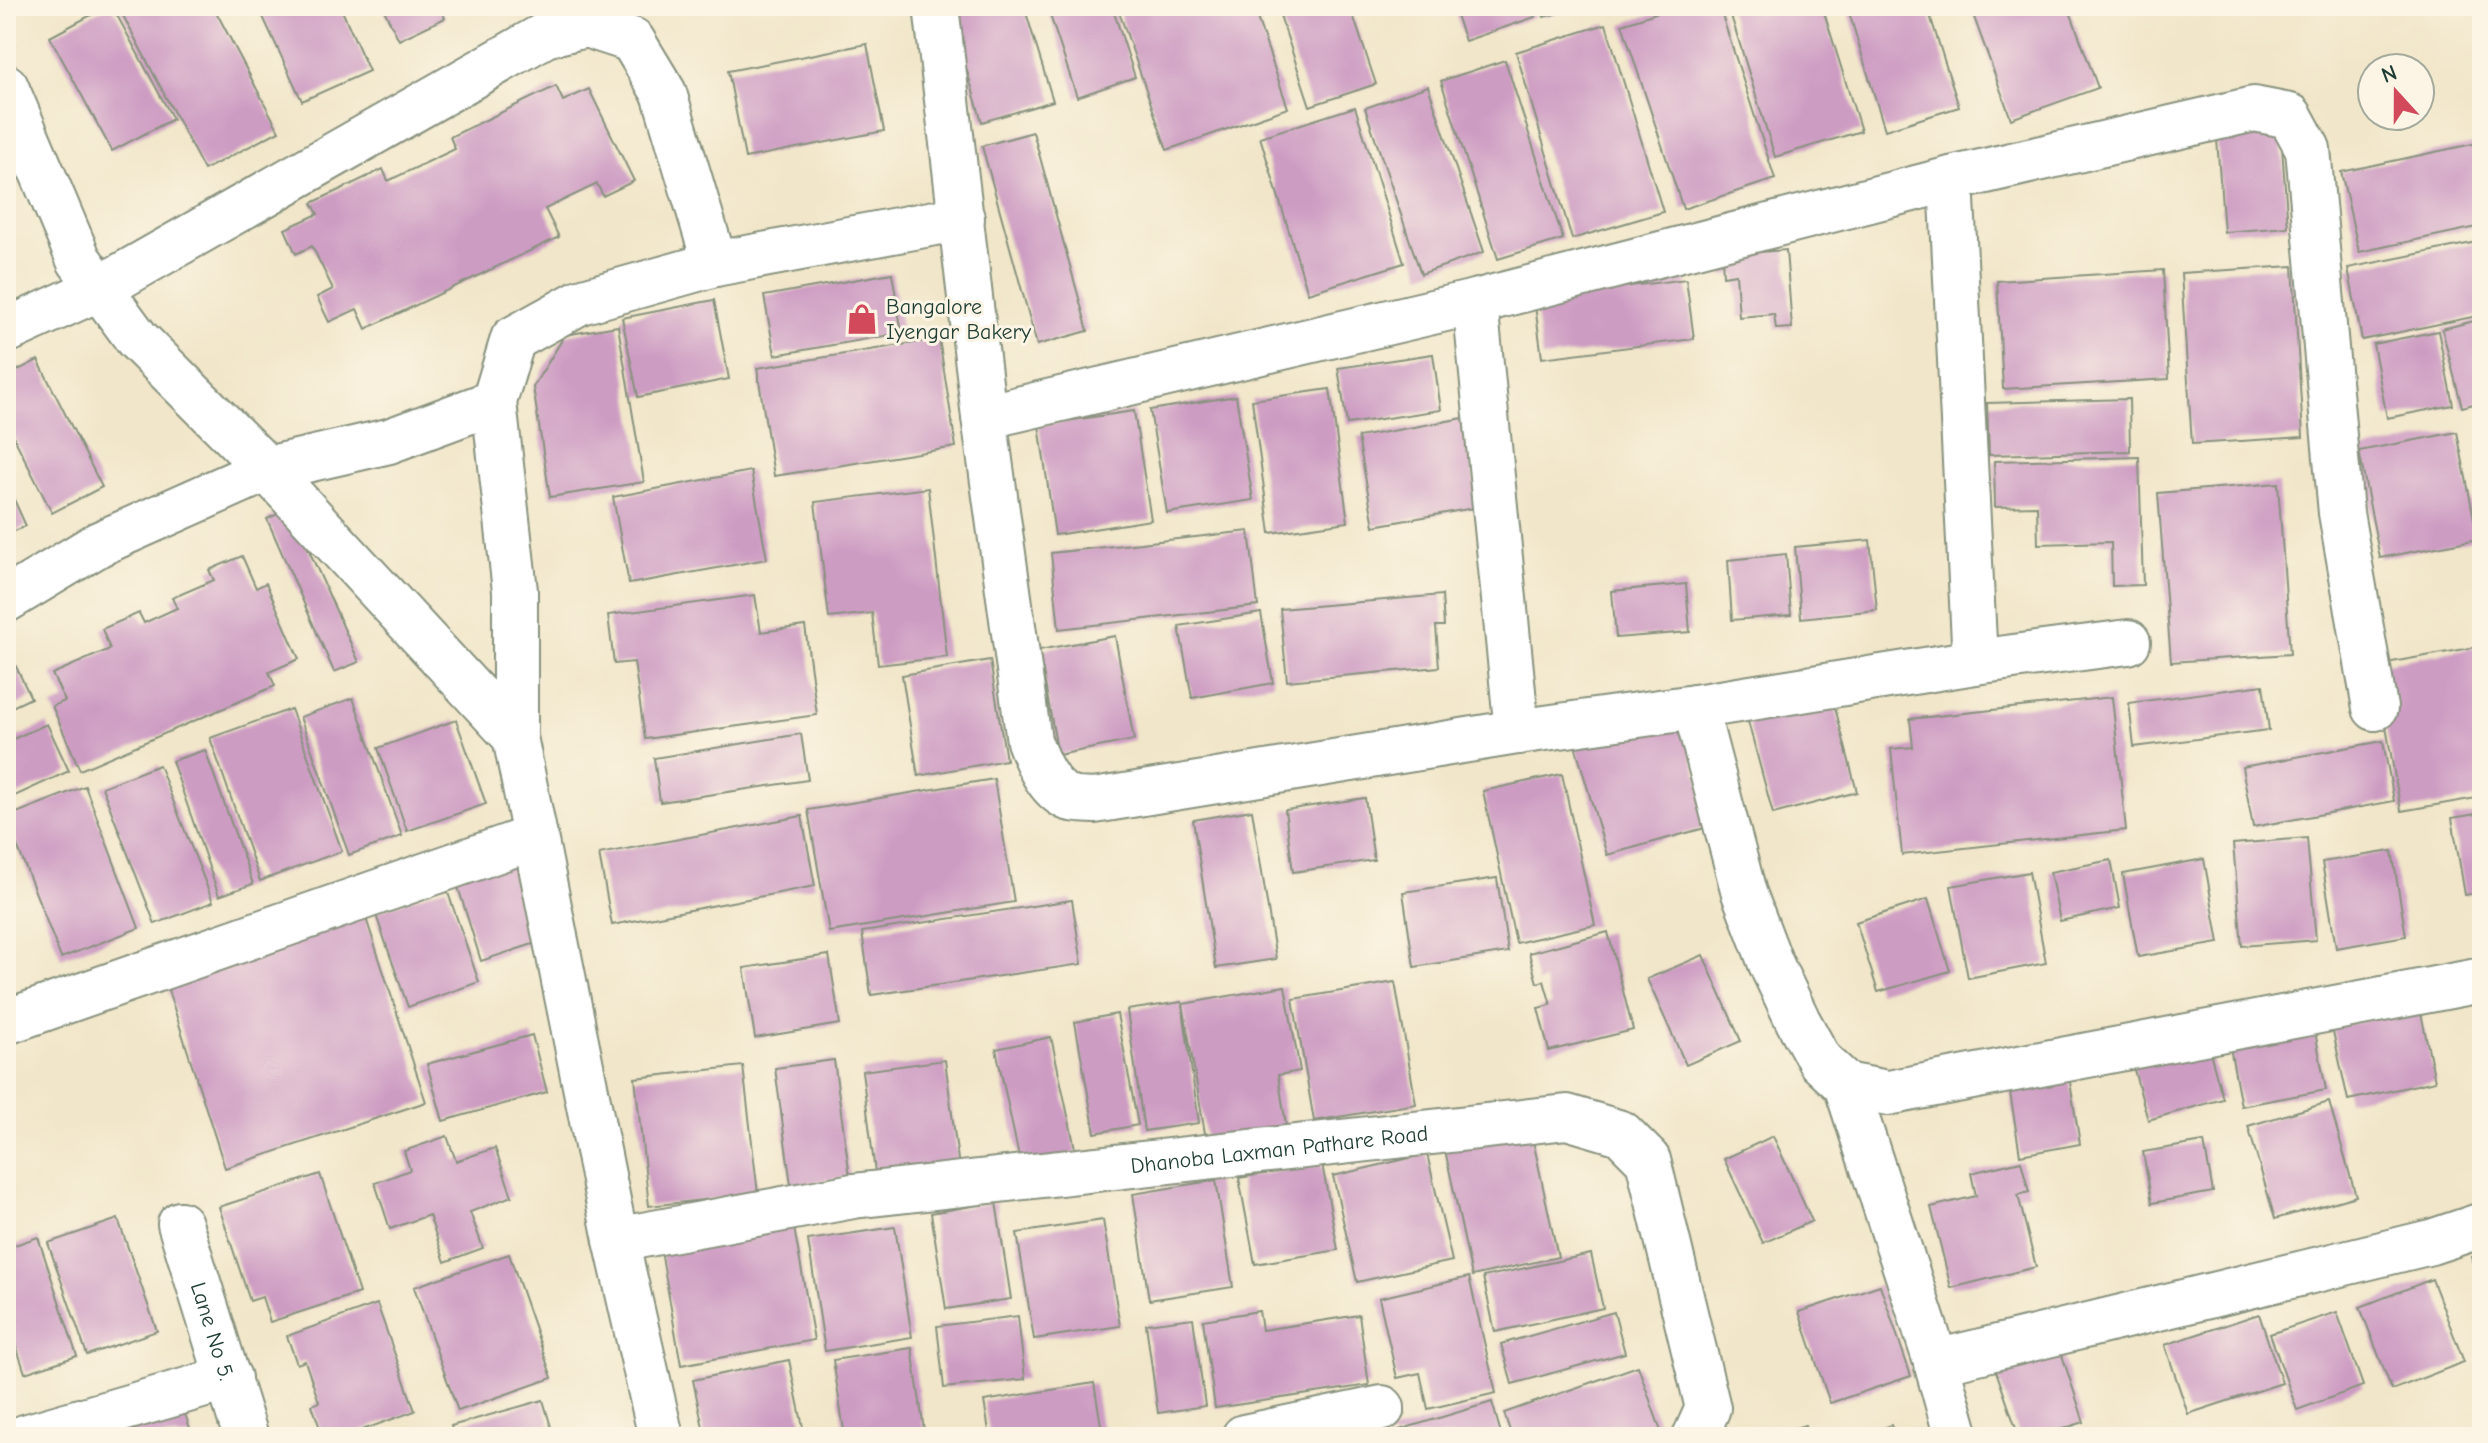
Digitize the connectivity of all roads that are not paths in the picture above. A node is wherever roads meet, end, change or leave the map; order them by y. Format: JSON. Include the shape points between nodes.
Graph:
{"nodes":[{"id":1,"x":936,"y":6,"type":"edge"},
{"id":2,"x":6,"y":87,"type":"edge"},
{"id":3,"x":1951,"y":179,"type":"junction"},
{"id":4,"x":962,"y":218,"type":"junction"},
{"id":5,"x":715,"y":264,"type":"junction"},
{"id":6,"x":100,"y":288,"type":"junction"},
{"id":7,"x":1475,"y":302,"type":"junction"},
{"id":8,"x":6,"y":331,"type":"edge"},
{"id":9,"x":494,"y":402,"type":"junction"},
{"id":10,"x":984,"y":417,"type":"junction"},
{"id":11,"x":267,"y":469,"type":"junction"},
{"id":12,"x":6,"y":600,"type":"edge"},
{"id":13,"x":2128,"y":642,"type":"dead end"},
{"id":14,"x":1975,"y":662,"type":"junction"},
{"id":15,"x":1695,"y":707,"type":"junction"},
{"id":16,"x":2375,"y":708,"type":"dead end"},
{"id":17,"x":1517,"y":732,"type":"junction"},
{"id":18,"x":515,"y":737,"type":"junction"},
{"id":19,"x":535,"y":837,"type":"junction"},
{"id":20,"x":2482,"y":980,"type":"edge"},
{"id":21,"x":6,"y":1022,"type":"edge"},
{"id":22,"x":1846,"y":1085,"type":"junction"},
{"id":23,"x":180,"y":1224,"type":"dead end"},
{"id":24,"x":2482,"y":1225,"type":"edge"},
{"id":25,"x":616,"y":1240,"type":"junction"},
{"id":26,"x":1936,"y":1362,"type":"junction"},
{"id":27,"x":229,"y":1378,"type":"junction"},
{"id":28,"x":1382,"y":1408,"type":"dead end"},
{"id":29,"x":25,"y":1437,"type":"edge"},
{"id":30,"x":246,"y":1437,"type":"edge"},
{"id":31,"x":661,"y":1437,"type":"edge"},
{"id":32,"x":1244,"y":1437,"type":"edge"},
{"id":33,"x":1695,"y":1437,"type":"edge"},
{"id":34,"x":1957,"y":1437,"type":"edge"}],
"edges":[{"from":1,"to":4,"type":"street"},
{"from":2,"to":6,"type":"street","via":[[79,260]]},
{"from":3,"to":7,"type":"street"},
{"from":3,"to":14,"type":"street"},
{"from":3,"to":16,"type":"street","via":[[2254,109],[2290,116],[2308,149],[2341,513]]},
{"from":4,"to":5,"type":"street"},
{"from":4,"to":10,"type":"street"},
{"from":5,"to":6,"type":"street","via":[[664,93],[632,40],[586,25],[545,35]]},
{"from":5,"to":9,"type":"street","via":[[580,302],[513,339]]},
{"from":6,"to":8,"type":"street"},
{"from":6,"to":11,"type":"street","via":[[137,339]]},
{"from":7,"to":10,"type":"street"},
{"from":7,"to":17,"type":"street"},
{"from":9,"to":11,"type":"street","via":[[389,441]]},
{"from":9,"to":18,"type":"street","via":[[515,591]]},
{"from":10,"to":17,"type":"street","via":[[1029,741],[1050,783],[1069,799],[1094,801]]},
{"from":11,"to":12,"type":"street","via":[[99,544]]},
{"from":11,"to":18,"type":"street"},
{"from":13,"to":14,"type":"street"},
{"from":14,"to":15,"type":"street"},
{"from":15,"to":17,"type":"street"},
{"from":15,"to":22,"type":"street","via":[[1744,893],[1771,964],[1820,1061]]},
{"from":18,"to":19,"type":"street"},
{"from":19,"to":21,"type":"street"},
{"from":19,"to":25,"type":"street"},
{"from":20,"to":22,"type":"street","via":[[1888,1093]]},
{"from":22,"to":26,"type":"street"},
{"from":23,"to":27,"type":"street","name":"Lane No 5."},
{"from":24,"to":26,"type":"street","via":[[2431,1242]]},
{"from":25,"to":31,"type":"street"},
{"from":25,"to":33,"type":"street","name":"Dhanoba Laxman Pathare Road","via":[[853,1196],[1567,1117],[1621,1133],[1648,1160],[1708,1408]]},
{"from":26,"to":34,"type":"street"},
{"from":27,"to":29,"type":"street"},
{"from":27,"to":30,"type":"street","name":"Lane No 5."},
{"from":28,"to":32,"type":"street"}]}
